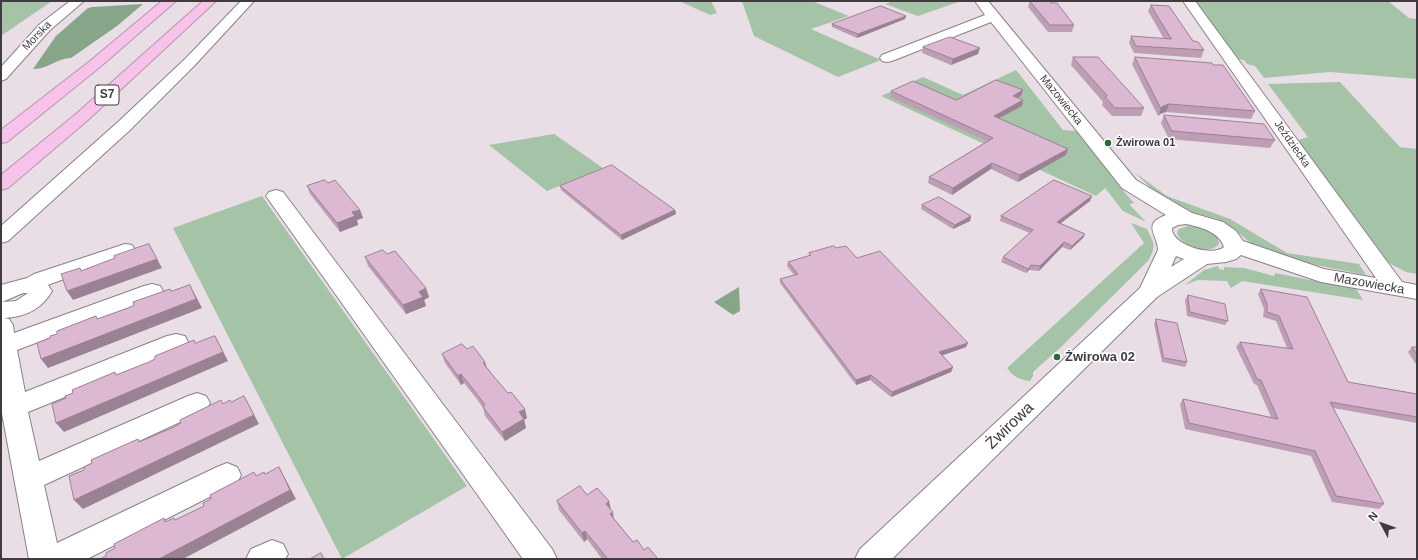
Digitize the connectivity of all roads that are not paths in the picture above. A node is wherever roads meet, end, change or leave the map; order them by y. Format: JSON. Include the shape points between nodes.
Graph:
{"nodes":[{"id":1,"x":78,"y":1,"type":"edge"},
{"id":2,"x":170,"y":1,"type":"edge"},
{"id":3,"x":210,"y":1,"type":"edge"},
{"id":4,"x":248,"y":1,"type":"edge"},
{"id":5,"x":981,"y":1,"type":"edge"},
{"id":6,"x":1189,"y":1,"type":"edge"},
{"id":7,"x":994,"y":16,"type":"junction"},
{"id":8,"x":887,"y":58,"type":"dead end"},
{"id":9,"x":1214,"y":65,"type":"edge"},
{"id":10,"x":1238,"y":67,"type":"junction"},
{"id":11,"x":1,"y":76,"type":"edge"},
{"id":12,"x":1258,"y":126,"type":"edge"},
{"id":13,"x":1281,"y":128,"type":"junction"},
{"id":14,"x":1,"y":138,"type":"edge"},
{"id":15,"x":1,"y":184,"type":"edge"},
{"id":16,"x":1129,"y":184,"type":"junction"},
{"id":17,"x":276,"y":196,"type":"dead end"},
{"id":18,"x":1186,"y":218,"type":"junction"},
{"id":19,"x":1166,"y":233,"type":"junction"},
{"id":20,"x":1,"y":237,"type":"edge"},
{"id":21,"x":125,"y":250,"type":"dead end"},
{"id":22,"x":1230,"y":251,"type":"junction"},
{"id":23,"x":1204,"y":257,"type":"junction"},
{"id":24,"x":1394,"y":288,"type":"junction"},
{"id":25,"x":152,"y":291,"type":"dead end"},
{"id":26,"x":1149,"y":292,"type":"junction"},
{"id":27,"x":1417,"y":292,"type":"edge"},
{"id":28,"x":3,"y":318,"type":"edge"},
{"id":29,"x":176,"y":342,"type":"dead end"},
{"id":30,"x":197,"y":403,"type":"dead end"},
{"id":31,"x":14,"y":407,"type":"junction"},
{"id":32,"x":227,"y":474,"type":"dead end"},
{"id":33,"x":28,"y":479,"type":"junction"},
{"id":34,"x":45,"y":559,"type":"edge"},
{"id":35,"x":56,"y":559,"type":"edge"},
{"id":36,"x":541,"y":559,"type":"edge"},
{"id":37,"x":871,"y":559,"type":"edge"}],
"edges":[{"from":1,"to":11,"type":"street","name":"Morska","via":[[45,27]]},
{"from":2,"to":14,"type":"highway","number":"S7"},
{"from":3,"to":15,"type":"highway","number":"S7","via":[[82,117]]},
{"from":4,"to":20,"type":"street","via":[[124,126]]},
{"from":5,"to":7,"type":"street","name":"Mazowiecka"},
{"from":6,"to":10,"type":"street","name":"Jeździecka"},
{"from":7,"to":8,"type":"street"},
{"from":7,"to":16,"type":"street","name":"Mazowiecka"},
{"from":9,"to":10,"type":"street"},
{"from":10,"to":13,"type":"street","name":"Jeździecka"},
{"from":12,"to":13,"type":"street"},
{"from":13,"to":24,"type":"street","name":"Jeździecka"},
{"from":16,"to":18,"type":"street","name":"Mazowiecka"},
{"from":16,"to":19,"type":"street","name":"Mazowiecka","via":[[1129,192]]},
{"from":17,"to":36,"type":"street"},
{"from":18,"to":19,"type":"street","name":"Mazowiecka","via":[[1167,222]]},
{"from":18,"to":22,"type":"street","name":"Mazowiecka","via":[[1221,229],[1229,236]]},
{"from":19,"to":23,"type":"street","name":"Mazowiecka","via":[[1184,252]]},
{"from":19,"to":26,"type":"street","name":"Żwirowa","via":[[1168,250]]},
{"from":21,"to":28,"type":"street","via":[[42,279],[32,285],[41,291],[36,299]]},
{"from":22,"to":23,"type":"street","name":"Mazowiecka"},
{"from":22,"to":24,"type":"street","name":"Mazowiecka","via":[[1268,268],[1305,276],[1321,275]]},
{"from":23,"to":26,"type":"street","name":"Żwirowa"},
{"from":24,"to":27,"type":"street","name":"Mazowiecka"},
{"from":25,"to":28,"type":"street"},
{"from":26,"to":37,"type":"street","name":"Żwirowa"},
{"from":28,"to":31,"type":"street"},
{"from":29,"to":31,"type":"street"},
{"from":30,"to":33,"type":"street"},
{"from":31,"to":33,"type":"street"},
{"from":32,"to":35,"type":"street"},
{"from":33,"to":34,"type":"street"}]}
